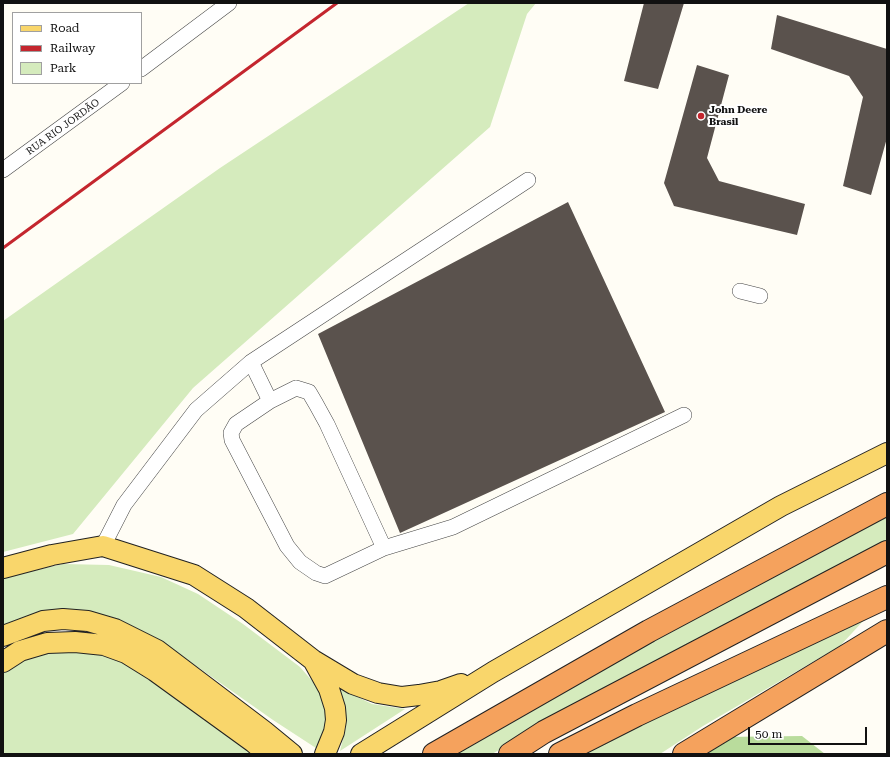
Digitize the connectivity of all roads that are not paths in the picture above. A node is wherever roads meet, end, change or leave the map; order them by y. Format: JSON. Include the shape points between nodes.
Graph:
{"nodes":[{"id":1,"x":228,"y":3,"type":"edge"},
{"id":2,"x":142,"y":68,"type":"edge"},
{"id":3,"x":121,"y":84,"type":"edge"},
{"id":4,"x":3,"y":170,"type":"edge"},
{"id":5,"x":528,"y":180,"type":"dead end"},
{"id":6,"x":740,"y":291,"type":"dead end"},
{"id":7,"x":760,"y":296,"type":"dead end"},
{"id":8,"x":251,"y":362,"type":"junction"},
{"id":9,"x":270,"y":401,"type":"junction"},
{"id":10,"x":684,"y":415,"type":"dead end"},
{"id":11,"x":887,"y":453,"type":"edge"},
{"id":12,"x":887,"y":504,"type":"edge"},
{"id":13,"x":103,"y":546,"type":"junction"},
{"id":14,"x":384,"y":548,"type":"junction"},
{"id":15,"x":887,"y":552,"type":"edge"},
{"id":16,"x":3,"y":568,"type":"edge"},
{"id":17,"x":887,"y":597,"type":"edge"},
{"id":18,"x":887,"y":631,"type":"edge"},
{"id":19,"x":3,"y":636,"type":"edge"},
{"id":20,"x":313,"y":660,"type":"junction"},
{"id":21,"x":3,"y":662,"type":"edge"},
{"id":22,"x":493,"y":672,"type":"junction"},
{"id":23,"x":261,"y":742,"type":"edge"},
{"id":24,"x":292,"y":754,"type":"edge"},
{"id":25,"x":325,"y":754,"type":"edge"},
{"id":26,"x":361,"y":754,"type":"edge"},
{"id":27,"x":434,"y":754,"type":"edge"},
{"id":28,"x":510,"y":754,"type":"edge"},
{"id":29,"x":560,"y":754,"type":"edge"},
{"id":30,"x":684,"y":754,"type":"edge"}],
"edges":[{"from":1,"to":2,"type":"street"},
{"from":3,"to":4,"type":"street","name":"RUA RIO JORDÃO"},
{"from":5,"to":8,"type":"street"},
{"from":6,"to":7,"type":"street"},
{"from":8,"to":9,"type":"street"},
{"from":8,"to":13,"type":"street","via":[[196,410],[124,505]]},
{"from":9,"to":14,"type":"street","via":[[296,388],[309,392],[327,424]]},
{"from":9,"to":14,"type":"street","via":[[236,424],[231,433],[232,440],[287,546],[300,562],[325,576]]},
{"from":10,"to":14,"type":"street","via":[[452,526]]},
{"from":11,"to":22,"type":"main road","via":[[780,506]]},
{"from":12,"to":27,"type":"highway","via":[[649,631]]},
{"from":13,"to":16,"type":"main road","via":[[52,555]]},
{"from":13,"to":20,"type":"main road","via":[[194,575],[246,608]]},
{"from":15,"to":28,"type":"highway","via":[[544,732]]},
{"from":17,"to":29,"type":"highway"},
{"from":18,"to":30,"type":"highway"},
{"from":19,"to":23,"type":"main road","via":[[43,621],[63,619],[88,621],[115,629],[157,650]]},
{"from":20,"to":22,"type":"main road","via":[[353,684],[378,693],[402,697],[441,691]]},
{"from":20,"to":25,"type":"main road","via":[[329,689],[335,708],[334,732]]},
{"from":21,"to":23,"type":"main road","via":[[20,651],[47,643],[104,645],[126,653]]},
{"from":22,"to":26,"type":"main road"},
{"from":23,"to":24,"type":"main road"}]}
